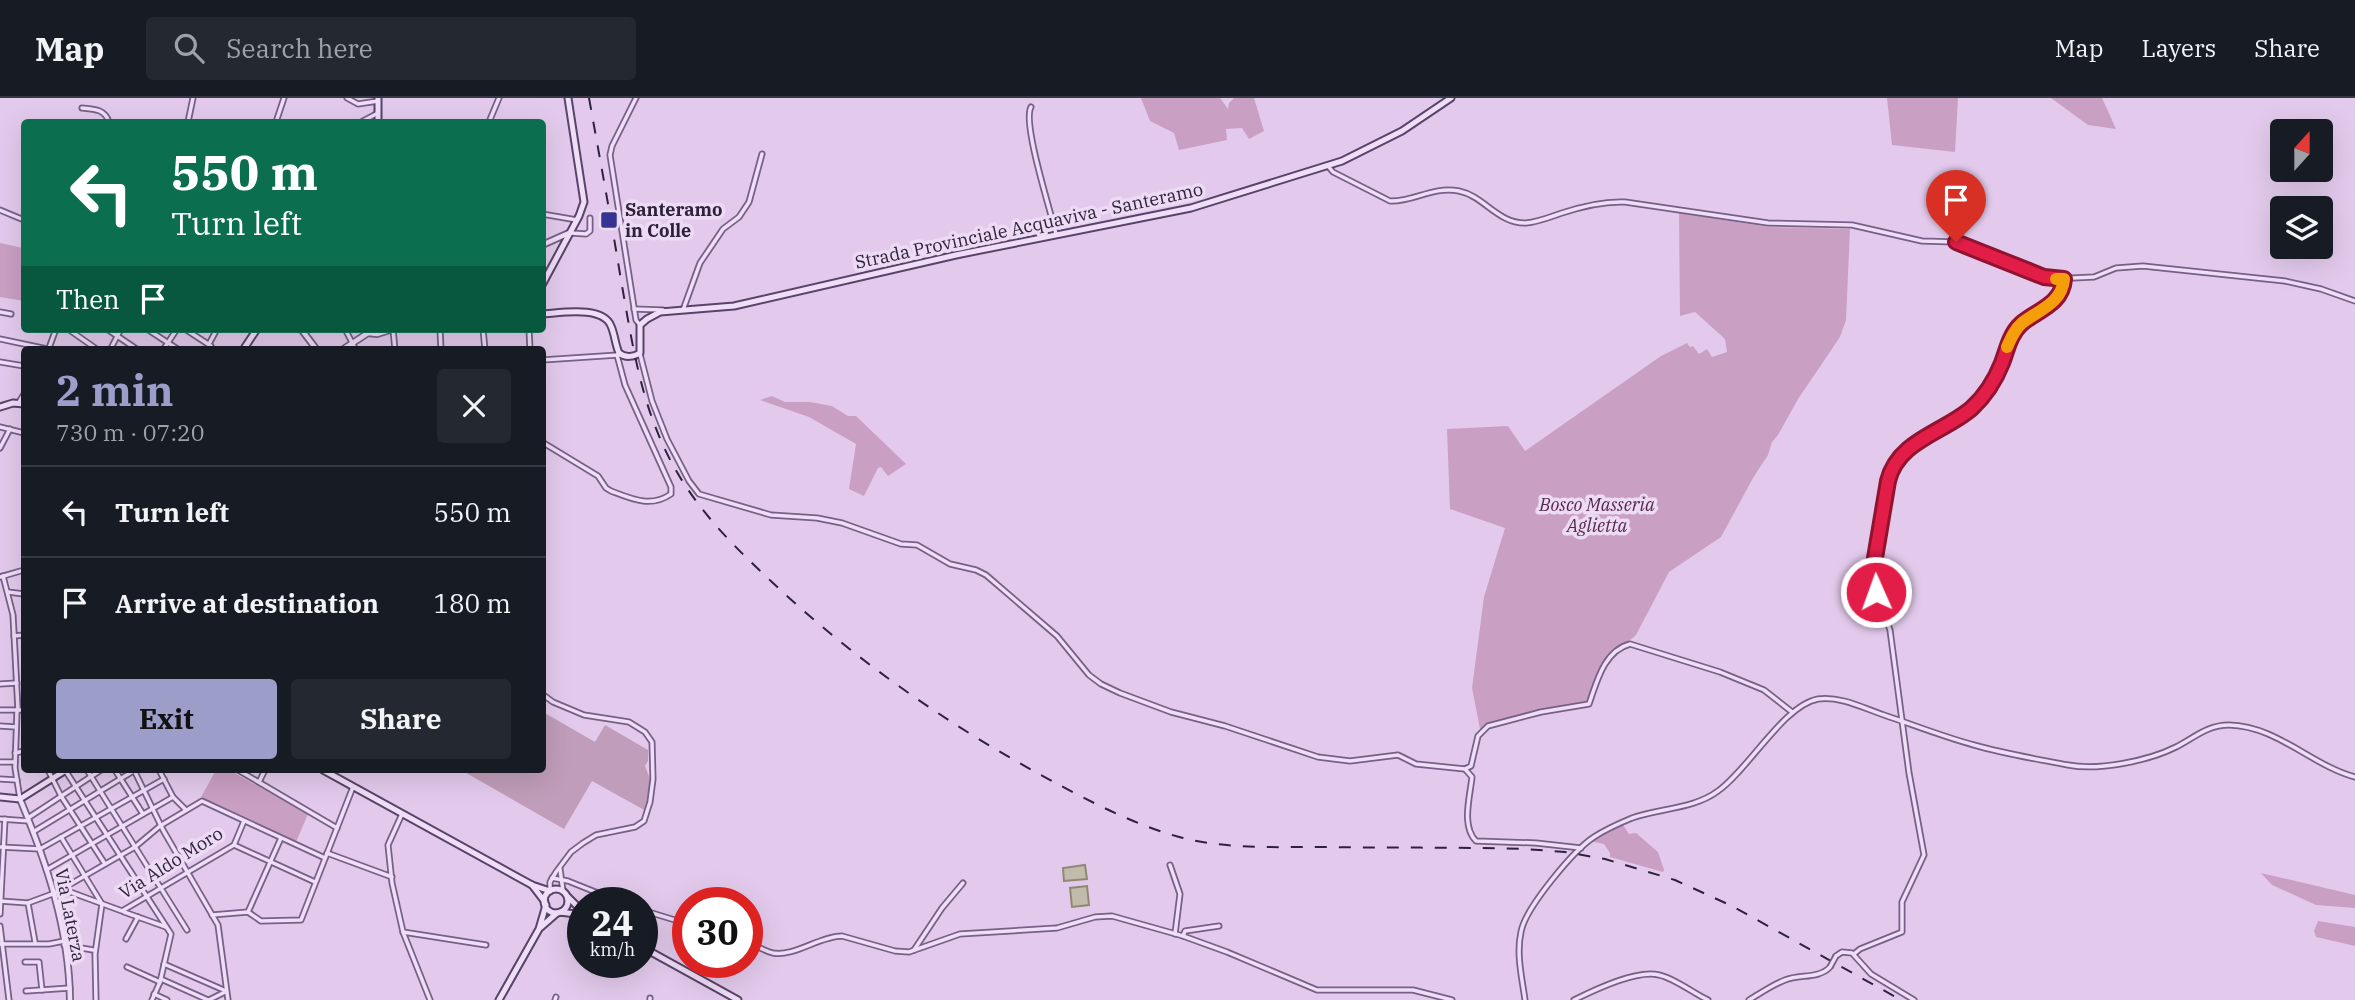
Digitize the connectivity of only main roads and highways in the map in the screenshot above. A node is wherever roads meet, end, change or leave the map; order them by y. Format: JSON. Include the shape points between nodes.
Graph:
{"nodes":[{"id":1,"x":568,"y":98,"type":"edge"},
{"id":2,"x":1451,"y":98,"type":"edge"},
{"id":3,"x":378,"y":100,"type":"edge"},
{"id":4,"x":378,"y":119,"type":"edge"},
{"id":5,"x":546,"y":277,"type":"edge"},
{"id":6,"x":546,"y":314,"type":"edge"},
{"id":7,"x":21,"y":403,"type":"edge"},
{"id":8,"x":1,"y":405,"type":"edge"},
{"id":9,"x":61,"y":773,"type":"edge"},
{"id":10,"x":333,"y":773,"type":"edge"},
{"id":11,"x":0,"y":797,"type":"edge"},
{"id":12,"x":532,"y":885,"type":"junction"},
{"id":13,"x":550,"y":891,"type":"junction"},
{"id":14,"x":565,"y":894,"type":"joint"},
{"id":15,"x":545,"y":904,"type":"junction"},
{"id":16,"x":559,"y":912,"type":"junction"},
{"id":17,"x":567,"y":913,"type":"edge"},
{"id":18,"x":539,"y":929,"type":"junction"},
{"id":19,"x":658,"y":956,"type":"edge"},
{"id":20,"x":501,"y":1000,"type":"edge"},
{"id":21,"x":738,"y":1000,"type":"edge"}],
"edges":[{"from":1,"to":5,"type":"main road","via":[[584,202]]},
{"from":2,"to":6,"type":"main road","name":"Strada Provinciale Acquaviva - Santeramo","via":[[1363,152],[1191,208],[956,255],[761,301],[719,309],[665,311],[640,325],[640,353],[629,356],[619,355],[611,325],[603,316]]},
{"from":3,"to":4,"type":"main road"},
{"from":7,"to":8,"type":"main road"},
{"from":9,"to":11,"type":"main road","via":[[20,799]]},
{"from":10,"to":12,"type":"main road"},
{"from":12,"to":13,"type":"main road"},
{"from":12,"to":15,"type":"main road"},
{"from":13,"to":14,"type":"main road"},
{"from":13,"to":15,"type":"main road"},
{"from":14,"to":16,"type":"main road","via":[[567,905]]},
{"from":15,"to":16,"type":"main road"},
{"from":15,"to":18,"type":"main road"},
{"from":16,"to":17,"type":"main road"},
{"from":16,"to":18,"type":"main road"},
{"from":18,"to":20,"type":"main road"},
{"from":19,"to":21,"type":"main road"}]}
